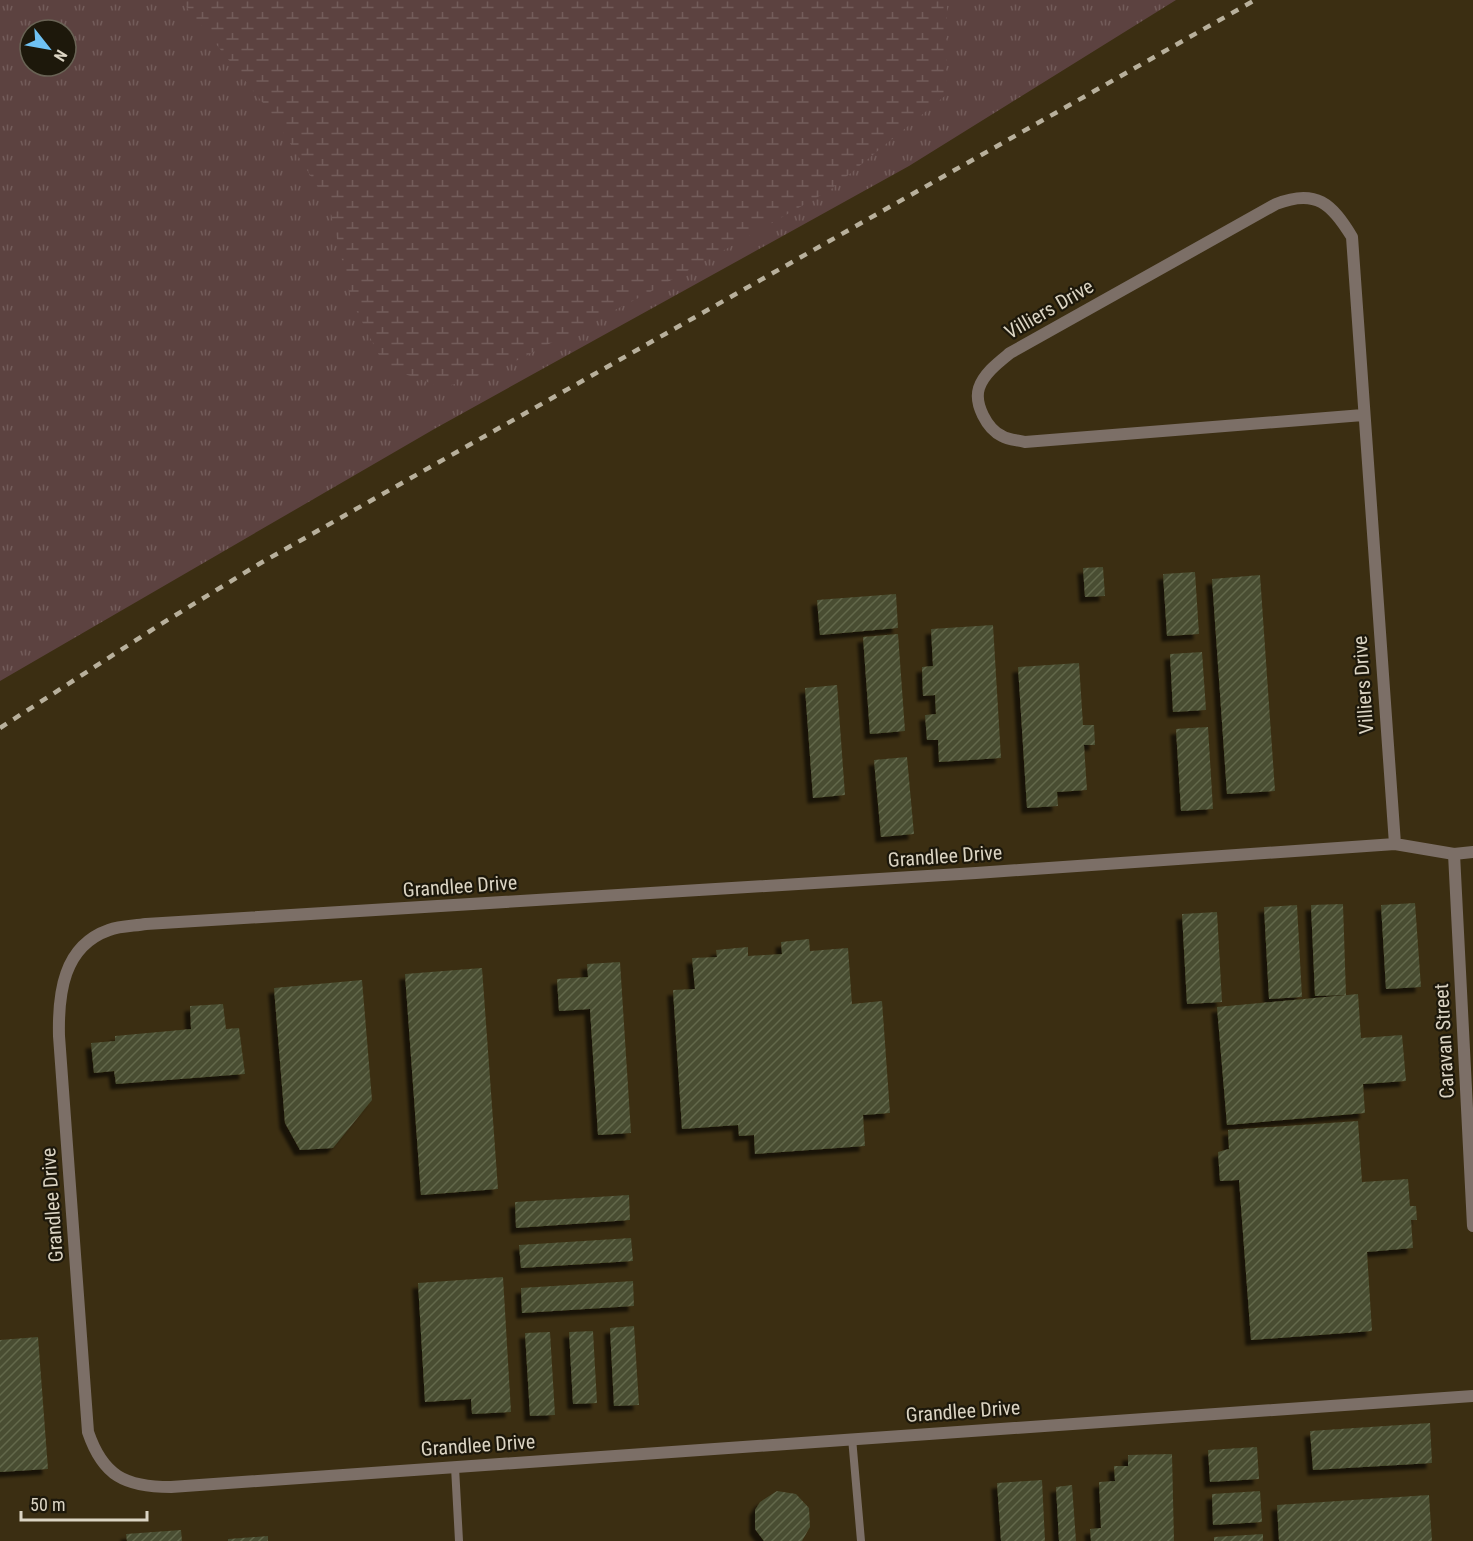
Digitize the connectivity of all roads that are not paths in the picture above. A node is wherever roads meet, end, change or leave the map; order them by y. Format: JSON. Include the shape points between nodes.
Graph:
{"nodes":[{"id":1,"x":1363,"y":415,"type":"junction"},
{"id":2,"x":1395,"y":844,"type":"junction"},
{"id":3,"x":1473,"y":852,"type":"edge"},
{"id":4,"x":1454,"y":854,"type":"junction"},
{"id":5,"x":1473,"y":1226,"type":"edge"},
{"id":6,"x":1473,"y":1396,"type":"edge"},
{"id":7,"x":852,"y":1438,"type":"junction"},
{"id":8,"x":455,"y":1467,"type":"junction"},
{"id":9,"x":459,"y":1541,"type":"edge"},
{"id":10,"x":861,"y":1541,"type":"edge"}],
"edges":[{"from":1,"to":1,"type":"street","name":"Villiers Drive","via":[[1352,237],[1337,211],[1316,200],[1295,196],[1011,353],[991,369],[978,388],[986,422],[1001,436],[1025,442]]},
{"from":1,"to":2,"type":"street","name":"Villiers Drive"},
{"from":2,"to":4,"type":"street","name":"Grandlee Drive"},
{"from":2,"to":8,"type":"street","name":"Grandlee Drive","via":[[146,924],[110,930],[91,939],[71,962],[58,1000],[88,1432],[96,1455],[119,1477],[155,1487]]},
{"from":3,"to":4,"type":"street","name":"Grandlee Drive"},
{"from":4,"to":5,"type":"street","name":"Caravan Street"},
{"from":6,"to":7,"type":"street","name":"Grandlee Drive"},
{"from":7,"to":8,"type":"street","name":"Grandlee Drive"},
{"from":7,"to":10,"type":"lane"},
{"from":8,"to":9,"type":"lane"}]}
